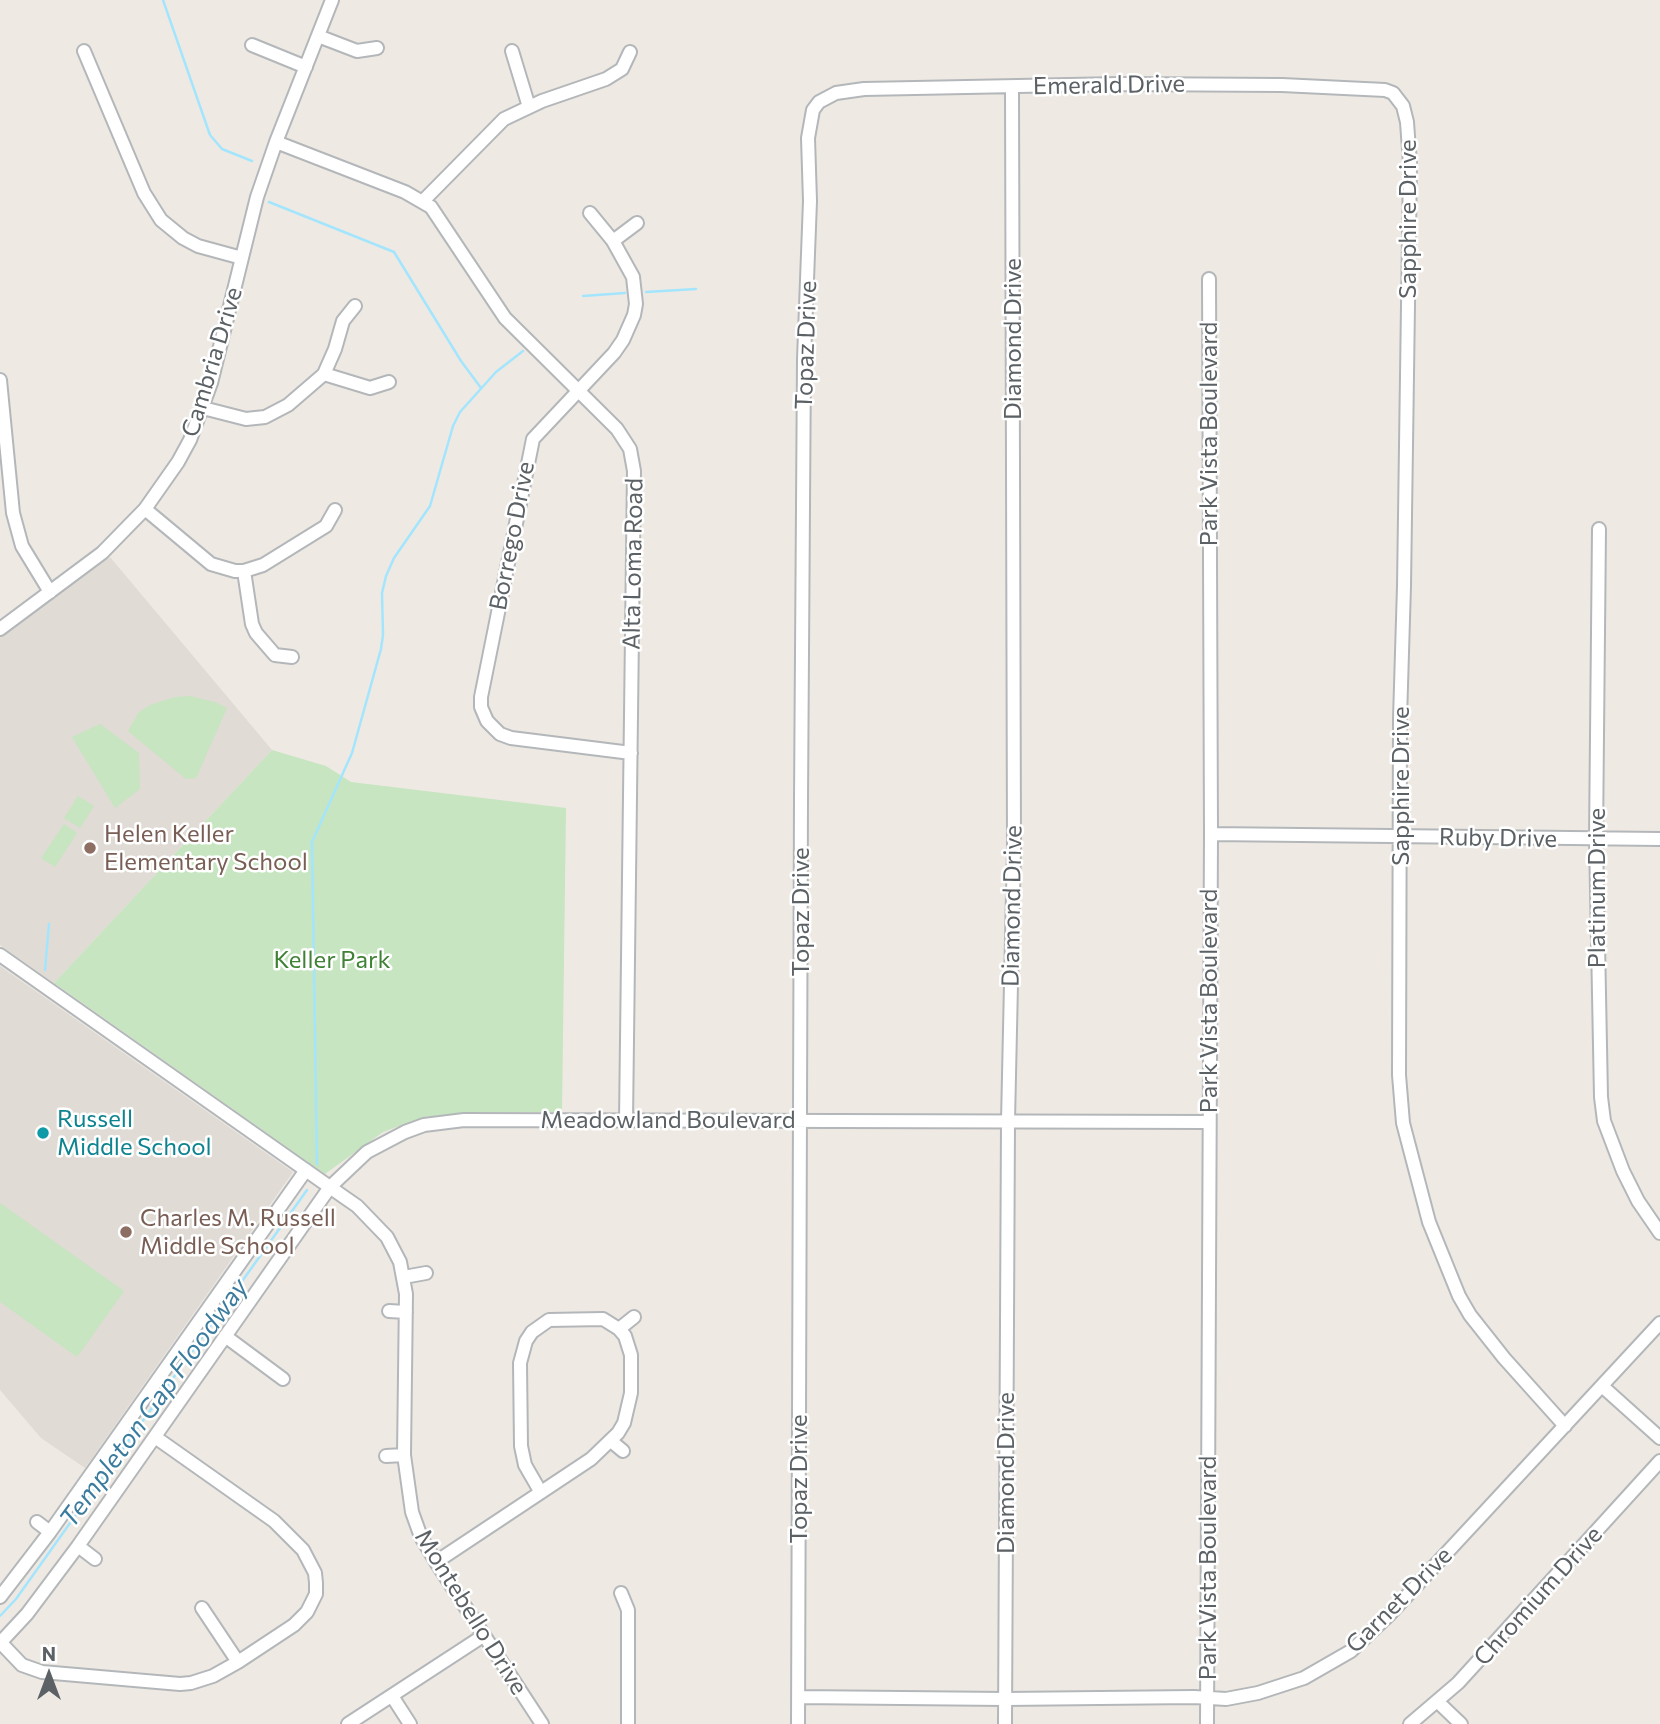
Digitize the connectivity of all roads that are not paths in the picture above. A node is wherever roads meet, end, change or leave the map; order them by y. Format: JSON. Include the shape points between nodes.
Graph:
{"nodes":[{"id":1,"x":332,"y":0,"type":"edge"},
{"id":2,"x":318,"y":36,"type":"junction"},
{"id":3,"x":252,"y":46,"type":"dead end"},
{"id":4,"x":377,"y":48,"type":"dead end"},
{"id":5,"x":84,"y":51,"type":"dead end"},
{"id":6,"x":512,"y":51,"type":"dead end"},
{"id":7,"x":630,"y":52,"type":"dead end"},
{"id":8,"x":306,"y":67,"type":"junction"},
{"id":9,"x":1013,"y":87,"type":"junction"},
{"id":10,"x":1399,"y":99,"type":"joint"},
{"id":11,"x":819,"y":102,"type":"joint"},
{"id":12,"x":529,"y":107,"type":"junction"},
{"id":13,"x":130,"y":120,"type":"dead end"},
{"id":14,"x":117,"y":126,"type":"junction"},
{"id":15,"x":276,"y":142,"type":"junction"},
{"id":16,"x":423,"y":201,"type":"junction"},
{"id":17,"x":590,"y":213,"type":"dead end"},
{"id":18,"x":637,"y":223,"type":"dead end"},
{"id":19,"x":613,"y":242,"type":"junction"},
{"id":20,"x":242,"y":258,"type":"junction"},
{"id":21,"x":1209,"y":279,"type":"dead end"},
{"id":22,"x":355,"y":306,"type":"dead end"},
{"id":23,"x":324,"y":374,"type":"junction"},
{"id":24,"x":0,"y":380,"type":"edge"},
{"id":25,"x":389,"y":382,"type":"dead end"},
{"id":26,"x":580,"y":391,"type":"junction"},
{"id":27,"x":202,"y":408,"type":"junction"},
{"id":28,"x":145,"y":509,"type":"junction"},
{"id":29,"x":335,"y":510,"type":"dead end"},
{"id":30,"x":1599,"y":529,"type":"dead end"},
{"id":31,"x":244,"y":571,"type":"junction"},
{"id":32,"x":50,"y":592,"type":"junction"},
{"id":33,"x":0,"y":629,"type":"edge"},
{"id":34,"x":292,"y":657,"type":"dead end"},
{"id":35,"x":631,"y":752,"type":"junction"},
{"id":36,"x":1211,"y":834,"type":"junction"},
{"id":37,"x":1400,"y":837,"type":"junction"},
{"id":38,"x":1596,"y":839,"type":"junction"},
{"id":39,"x":1660,"y":839,"type":"edge"},
{"id":40,"x":0,"y":956,"type":"edge"},
{"id":41,"x":626,"y":1121,"type":"junction"},
{"id":42,"x":800,"y":1121,"type":"junction"},
{"id":43,"x":1007,"y":1121,"type":"junction"},
{"id":44,"x":1208,"y":1122,"type":"junction"},
{"id":45,"x":306,"y":1170,"type":"junction"},
{"id":46,"x":330,"y":1187,"type":"junction"},
{"id":47,"x":1660,"y":1233,"type":"edge"},
{"id":48,"x":426,"y":1273,"type":"dead end"},
{"id":49,"x":404,"y":1277,"type":"junction"},
{"id":50,"x":389,"y":1311,"type":"dead end"},
{"id":51,"x":406,"y":1312,"type":"junction"},
{"id":52,"x":634,"y":1317,"type":"dead end"},
{"id":53,"x":1660,"y":1323,"type":"edge"},
{"id":54,"x":619,"y":1329,"type":"junction"},
{"id":55,"x":225,"y":1336,"type":"junction"},
{"id":56,"x":283,"y":1380,"type":"dead end"},
{"id":57,"x":1602,"y":1386,"type":"junction"},
{"id":58,"x":1565,"y":1426,"type":"junction"},
{"id":59,"x":155,"y":1437,"type":"junction"},
{"id":60,"x":1660,"y":1438,"type":"edge"},
{"id":61,"x":611,"y":1441,"type":"junction"},
{"id":62,"x":623,"y":1451,"type":"dead end"},
{"id":63,"x":404,"y":1455,"type":"junction"},
{"id":64,"x":386,"y":1456,"type":"dead end"},
{"id":65,"x":1660,"y":1461,"type":"edge"},
{"id":66,"x":540,"y":1492,"type":"junction"},
{"id":67,"x":37,"y":1522,"type":"dead end"},
{"id":68,"x":50,"y":1532,"type":"junction"},
{"id":69,"x":78,"y":1546,"type":"junction"},
{"id":70,"x":95,"y":1559,"type":"dead end"},
{"id":71,"x":436,"y":1562,"type":"junction"},
{"id":72,"x":621,"y":1593,"type":"dead end"},
{"id":73,"x":0,"y":1597,"type":"edge"},
{"id":74,"x":202,"y":1608,"type":"dead end"},
{"id":75,"x":483,"y":1636,"type":"junction"},
{"id":76,"x":0,"y":1643,"type":"edge"},
{"id":77,"x":238,"y":1662,"type":"junction"},
{"id":78,"x":392,"y":1696,"type":"junction"},
{"id":79,"x":798,"y":1697,"type":"junction"},
{"id":80,"x":1005,"y":1699,"type":"junction"},
{"id":81,"x":1207,"y":1699,"type":"junction"},
{"id":82,"x":1438,"y":1702,"type":"junction"},
{"id":83,"x":348,"y":1724,"type":"edge"},
{"id":84,"x":411,"y":1724,"type":"edge"},
{"id":85,"x":541,"y":1724,"type":"edge"},
{"id":86,"x":628,"y":1724,"type":"edge"},
{"id":87,"x":798,"y":1724,"type":"edge"},
{"id":88,"x":1006,"y":1724,"type":"edge"},
{"id":89,"x":1207,"y":1724,"type":"edge"},
{"id":90,"x":1410,"y":1724,"type":"edge"},
{"id":91,"x":1461,"y":1724,"type":"edge"}],
"edges":[{"from":1,"to":2,"type":"street","name":"Cambria Drive"},
{"from":2,"to":4,"type":"street","via":[[357,51]]},
{"from":2,"to":8,"type":"street","name":"Cambria Drive"},
{"from":3,"to":8,"type":"street"},
{"from":5,"to":14,"type":"street"},
{"from":6,"to":12,"type":"street"},
{"from":7,"to":12,"type":"street","via":[[622,69],[606,79]]},
{"from":8,"to":15,"type":"street","name":"Cambria Drive"},
{"from":9,"to":10,"type":"street","name":"Emerald Drive","via":[[1282,85],[1374,88]]},
{"from":9,"to":11,"type":"street","name":"Emerald Drive","via":[[849,90]]},
{"from":9,"to":43,"type":"street","name":"Diamond Drive","via":[[1014,847]]},
{"from":10,"to":37,"type":"street","name":"Sapphire Drive","via":[[1406,114],[1410,148]]},
{"from":11,"to":42,"type":"street","name":"Topaz Drive","via":[[809,128],[804,359]]},
{"from":12,"to":16,"type":"street","via":[[504,119]]},
{"from":13,"to":14,"type":"street"},
{"from":14,"to":20,"type":"street","via":[[144,192],[161,220],[198,246]]},
{"from":15,"to":16,"type":"street","name":"Alta Loma Road"},
{"from":15,"to":20,"type":"street","name":"Cambria Drive"},
{"from":16,"to":26,"type":"street","name":"Alta Loma Road","via":[[438,216],[505,318]]},
{"from":17,"to":19,"type":"street","name":"Borrego Drive"},
{"from":18,"to":19,"type":"street"},
{"from":19,"to":26,"type":"street","name":"Borrego Drive","via":[[633,278],[634,315],[614,353]]},
{"from":20,"to":27,"type":"street","name":"Cambria Drive"},
{"from":21,"to":36,"type":"street","name":"Park Vista Boulevard"},
{"from":22,"to":23,"type":"street","via":[[343,321]]},
{"from":23,"to":25,"type":"street","via":[[370,388]]},
{"from":23,"to":27,"type":"street","via":[[288,405],[265,417],[235,418]]},
{"from":24,"to":32,"type":"street","via":[[13,513],[22,547]]},
{"from":26,"to":35,"type":"street","name":"Alta Loma Road","via":[[617,429],[633,460]]},
{"from":26,"to":35,"type":"street","name":"Borrego Drive","via":[[530,446],[481,707],[492,727],[511,738]]},
{"from":27,"to":28,"type":"street","name":"Cambria Drive","via":[[178,462]]},
{"from":28,"to":31,"type":"street","via":[[211,565]]},
{"from":28,"to":32,"type":"street","name":"Cambria Drive","via":[[102,553]]},
{"from":29,"to":31,"type":"street","via":[[326,526],[263,565]]},
{"from":30,"to":38,"type":"street","name":"Platinum Drive"},
{"from":31,"to":34,"type":"street","via":[[256,633],[275,655]]},
{"from":32,"to":33,"type":"street","name":"Cambria Drive"},
{"from":35,"to":41,"type":"street","name":"Alta Loma Road"},
{"from":36,"to":37,"type":"street","name":"Ruby Drive"},
{"from":36,"to":44,"type":"street","name":"Park Vista Boulevard"},
{"from":37,"to":38,"type":"street","name":"Ruby Drive"},
{"from":37,"to":58,"type":"street","name":"Sapphire Drive","via":[[1399,1075],[1403,1123],[1415,1173],[1438,1249],[1470,1315]]},
{"from":38,"to":39,"type":"street","name":"Ruby Drive"},
{"from":38,"to":47,"type":"street","name":"Platinum Drive","via":[[1602,1108],[1623,1171]]},
{"from":40,"to":45,"type":"street","name":"Montebello Drive"},
{"from":41,"to":42,"type":"street","name":"Meadowland Boulevard"},
{"from":41,"to":46,"type":"street","name":"Meadowland Boulevard","via":[[464,1120],[424,1125],[367,1152]]},
{"from":42,"to":43,"type":"street","name":"Meadowland Boulevard"},
{"from":42,"to":79,"type":"street","name":"Topaz Drive"},
{"from":43,"to":44,"type":"street","name":"Meadowland Boulevard"},
{"from":43,"to":80,"type":"street","name":"Diamond Drive"},
{"from":44,"to":81,"type":"street","name":"Park Vista Boulevard"},
{"from":45,"to":46,"type":"street","name":"Montebello Drive"},
{"from":45,"to":68,"type":"street"},
{"from":46,"to":49,"type":"street","name":"Montebello Drive","via":[[357,1206],[387,1237]]},
{"from":46,"to":55,"type":"street","name":"Meadowland Boulevard"},
{"from":48,"to":49,"type":"street"},
{"from":49,"to":51,"type":"street","name":"Montebello Drive"},
{"from":50,"to":51,"type":"street"},
{"from":51,"to":63,"type":"street","name":"Montebello Drive"},
{"from":52,"to":54,"type":"street"},
{"from":53,"to":57,"type":"street","name":"Garnet Drive"},
{"from":54,"to":61,"type":"street","via":[[629,1346],[631,1392],[624,1423]]},
{"from":54,"to":66,"type":"street","via":[[603,1319],[560,1318],[540,1326],[526,1341],[520,1363],[521,1446],[525,1465]]},
{"from":55,"to":56,"type":"street"},
{"from":55,"to":59,"type":"street","name":"Meadowland Boulevard"},
{"from":57,"to":58,"type":"street","name":"Garnet Drive"},
{"from":57,"to":60,"type":"street"},
{"from":58,"to":81,"type":"street","name":"Garnet Drive","via":[[1350,1651],[1282,1687],[1242,1697]]},
{"from":59,"to":69,"type":"street","name":"Meadowland Boulevard"},
{"from":59,"to":77,"type":"street","via":[[284,1530],[303,1550],[315,1573],[316,1594],[307,1612]]},
{"from":61,"to":62,"type":"street"},
{"from":61,"to":66,"type":"street"},
{"from":63,"to":64,"type":"street"},
{"from":63,"to":71,"type":"street","name":"Montebello Drive","via":[[412,1512]]},
{"from":65,"to":82,"type":"street","name":"Chromium Drive"},
{"from":66,"to":71,"type":"street"},
{"from":67,"to":68,"type":"street"},
{"from":68,"to":73,"type":"street"},
{"from":69,"to":70,"type":"street"},
{"from":69,"to":76,"type":"street","name":"Meadowland Boulevard"},
{"from":71,"to":75,"type":"street","name":"Montebello Drive"},
{"from":72,"to":86,"type":"street","via":[[628,1610]]},
{"from":74,"to":77,"type":"street"},
{"from":75,"to":78,"type":"street"},
{"from":75,"to":85,"type":"street","name":"Montebello Drive"},
{"from":76,"to":77,"type":"street","via":[[32,1669],[180,1684],[213,1676]]},
{"from":78,"to":83,"type":"street"},
{"from":78,"to":84,"type":"street"},
{"from":79,"to":80,"type":"street","name":"Garnet Drive"},
{"from":79,"to":87,"type":"street","name":"Topaz Drive"},
{"from":80,"to":81,"type":"street","name":"Garnet Drive"},
{"from":80,"to":88,"type":"street","name":"Diamond Drive"},
{"from":81,"to":89,"type":"street","name":"Park Vista Boulevard"},
{"from":82,"to":90,"type":"street","name":"Chromium Drive"},
{"from":82,"to":91,"type":"street"}]}
